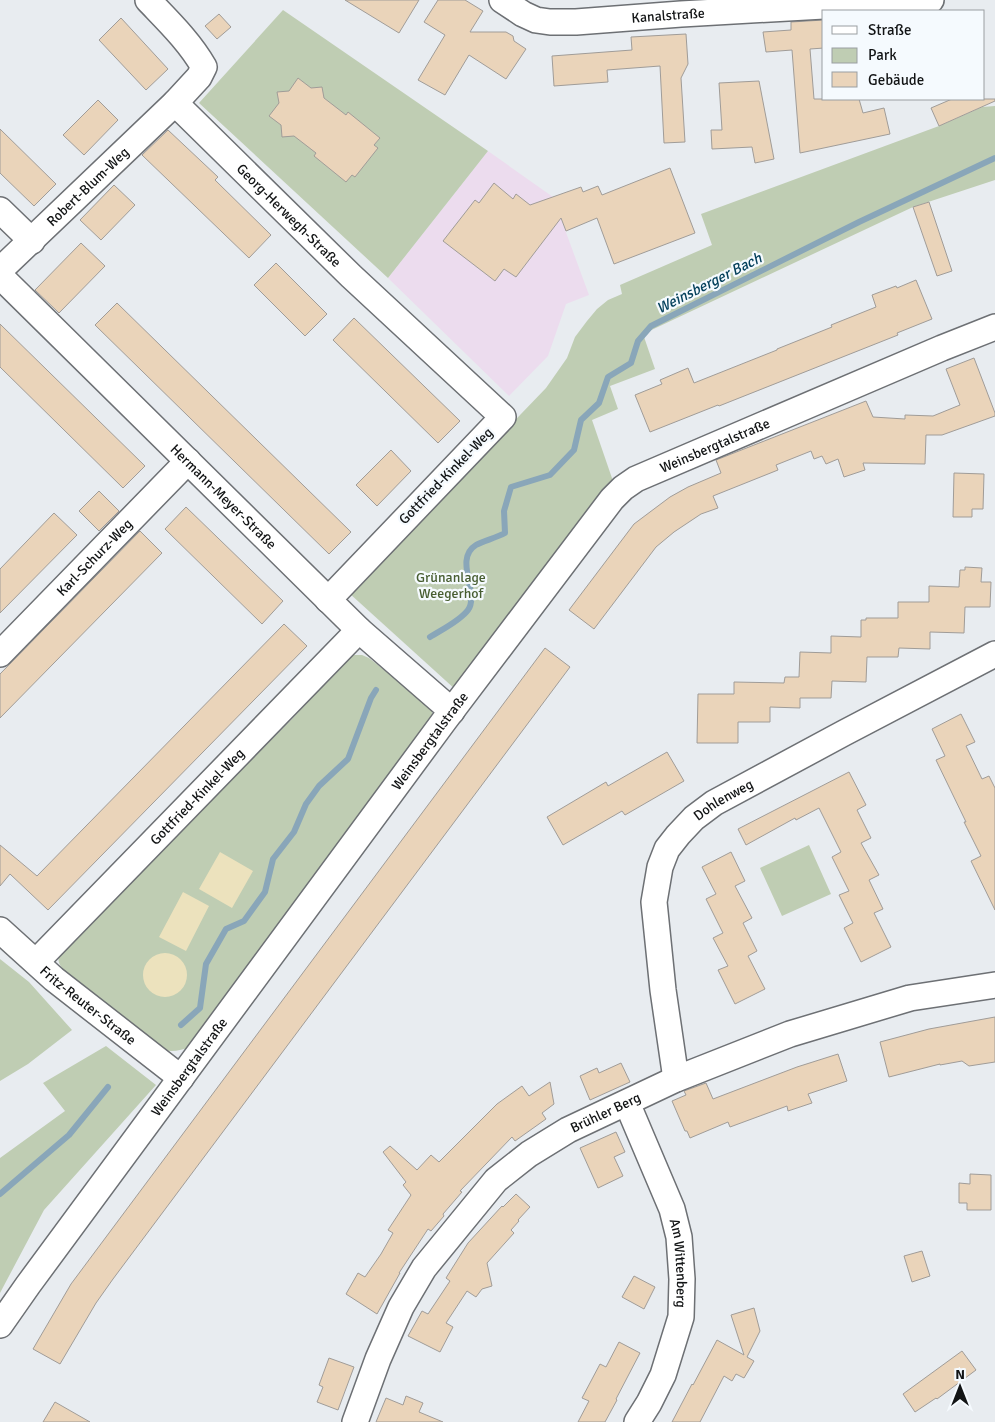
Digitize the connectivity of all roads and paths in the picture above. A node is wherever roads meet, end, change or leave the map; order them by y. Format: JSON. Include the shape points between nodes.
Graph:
{"nodes":[{"id":1,"x":148,"y":0,"type":"edge"},
{"id":2,"x":502,"y":0,"type":"edge"},
{"id":3,"x":930,"y":0,"type":"edge"},
{"id":4,"x":176,"y":103,"type":"junction"},
{"id":5,"x":0,"y":210,"type":"edge"},
{"id":6,"x":32,"y":241,"type":"junction"},
{"id":7,"x":0,"y":270,"type":"edge"},
{"id":8,"x":0,"y":276,"type":"edge"},
{"id":9,"x":995,"y":327,"type":"edge"},
{"id":10,"x":503,"y":417,"type":"joint"},
{"id":11,"x":188,"y":461,"type":"junction"},
{"id":12,"x":328,"y":600,"type":"junction"},
{"id":13,"x":359,"y":630,"type":"junction"},
{"id":14,"x":0,"y":654,"type":"edge"},
{"id":15,"x":995,"y":654,"type":"edge"},
{"id":16,"x":452,"y":711,"type":"junction"},
{"id":17,"x":0,"y":930,"type":"edge"},
{"id":18,"x":36,"y":962,"type":"junction"},
{"id":19,"x":995,"y":985,"type":"edge"},
{"id":20,"x":181,"y":1078,"type":"junction"},
{"id":21,"x":676,"y":1080,"type":"junction"},
{"id":22,"x":627,"y":1104,"type":"junction"},
{"id":23,"x":0,"y":1325,"type":"edge"},
{"id":24,"x":355,"y":1422,"type":"edge"},
{"id":25,"x":637,"y":1422,"type":"edge"}],
"edges":[{"from":1,"to":4,"type":"street","via":[[170,22],[204,67]]},
{"from":2,"to":3,"type":"street","name":"Kanalstraße","via":[[536,20],[576,22]]},
{"from":4,"to":6,"type":"street","name":"Robert-Blum-Weg"},
{"from":4,"to":10,"type":"street","name":"Georg-Herwegh-Straße","via":[[351,276]]},
{"from":5,"to":6,"type":"street"},
{"from":6,"to":7,"type":"street","name":"Robert-Blum-Weg"},
{"from":8,"to":11,"type":"street","name":"Hermann-Meyer-Straße"},
{"from":9,"to":16,"type":"street","name":"Weinsbergtalstraße","via":[[636,478],[612,499]]},
{"from":10,"to":12,"type":"street","name":"Gottfried-Kinkel-Weg"},
{"from":11,"to":12,"type":"street","name":"Hermann-Meyer-Straße"},
{"from":11,"to":14,"type":"street","name":"Karl-Schurz-Weg"},
{"from":12,"to":13,"type":"street","name":"Hermann-Meyer-Straße"},
{"from":13,"to":16,"type":"street","name":"Hermann-Meyer-Straße"},
{"from":13,"to":18,"type":"street","name":"Gottfried-Kinkel-Weg"},
{"from":15,"to":21,"type":"street","name":"Dohlenweg","via":[[714,803],[694,818],[667,849],[660,866],[654,902],[662,990]]},
{"from":16,"to":20,"type":"street","name":"Weinsbergtalstraße"},
{"from":17,"to":18,"type":"street","name":"Fritz-Reuter-Straße"},
{"from":18,"to":20,"type":"street","name":"Fritz-Reuter-Straße"},
{"from":19,"to":21,"type":"street","name":"Brühler Berg","via":[[910,998],[790,1034]]},
{"from":20,"to":23,"type":"street","name":"Weinsbergtalstraße"},
{"from":21,"to":22,"type":"street","name":"Brühler Berg"},
{"from":22,"to":24,"type":"street","name":"Brühler Berg","via":[[568,1130],[529,1154],[496,1180],[424,1268],[401,1307]]},
{"from":22,"to":25,"type":"street","name":"Am Wittenberg","via":[[672,1209],[679,1237],[682,1279],[681,1317],[662,1375]]}]}
